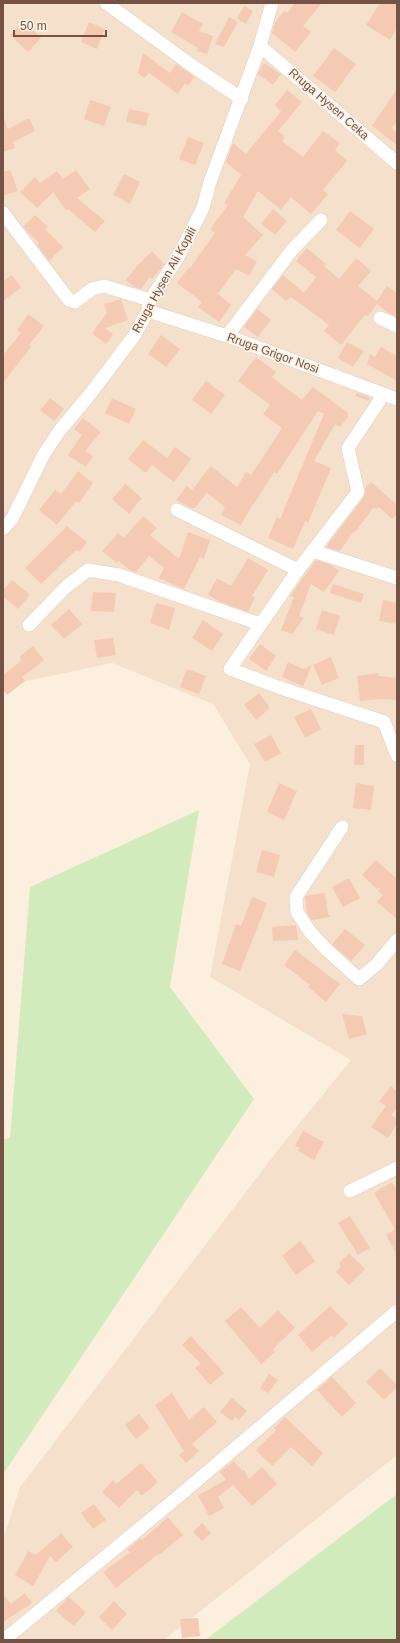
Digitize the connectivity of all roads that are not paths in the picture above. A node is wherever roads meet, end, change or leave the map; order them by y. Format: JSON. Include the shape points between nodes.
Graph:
{"nodes":[{"id":1,"x":106,"y":3,"type":"edge"},
{"id":2,"x":272,"y":3,"type":"edge"},
{"id":3,"x":260,"y":46,"type":"junction"},
{"id":4,"x":242,"y":99,"type":"junction"},
{"id":5,"x":397,"y":163,"type":"edge"},
{"id":6,"x":3,"y":213,"type":"edge"},
{"id":7,"x":321,"y":220,"type":"dead end"},
{"id":8,"x":149,"y":306,"type":"junction"},
{"id":9,"x":380,"y":318,"type":"dead end"},
{"id":10,"x":397,"y":326,"type":"edge"},
{"id":11,"x":227,"y":336,"type":"junction"},
{"id":12,"x":384,"y":394,"type":"junction"},
{"id":13,"x":397,"y":399,"type":"edge"},
{"id":14,"x":177,"y":510,"type":"dead end"},
{"id":15,"x":3,"y":529,"type":"edge"},
{"id":16,"x":313,"y":551,"type":"junction"},
{"id":17,"x":298,"y":570,"type":"junction"},
{"id":18,"x":397,"y":578,"type":"edge"},
{"id":19,"x":260,"y":624,"type":"junction"},
{"id":20,"x":29,"y":625,"type":"dead end"},
{"id":21,"x":397,"y":755,"type":"edge"},
{"id":22,"x":342,"y":827,"type":"dead end"},
{"id":23,"x":397,"y":940,"type":"edge"},
{"id":24,"x":397,"y":1168,"type":"edge"},
{"id":25,"x":350,"y":1191,"type":"dead end"},
{"id":26,"x":397,"y":1311,"type":"edge"},
{"id":27,"x":4,"y":1640,"type":"edge"}],
"edges":[{"from":1,"to":4,"type":"street"},
{"from":2,"to":3,"type":"street","name":"Rruga Hysen Ali Kopili"},
{"from":3,"to":4,"type":"street","name":"Rruga Hysen Ali Kopili"},
{"from":3,"to":5,"type":"street","name":"Rruga Hysen Ceka"},
{"from":4,"to":8,"type":"street","name":"Rruga Hysen Ali Kopili","via":[[210,182],[203,208]]},
{"from":6,"to":8,"type":"street","name":"Rruga Grigor Nosi","via":[[69,300],[75,302],[92,289],[104,286]]},
{"from":7,"to":11,"type":"street","via":[[292,250]]},
{"from":8,"to":11,"type":"street","name":"Rruga Grigor Nosi"},
{"from":8,"to":15,"type":"street","name":"Rruga Hysen Ali Kopili","via":[[129,342],[44,454],[12,519]]},
{"from":9,"to":10,"type":"street"},
{"from":11,"to":12,"type":"street","name":"Rruga Grigor Nosi"},
{"from":12,"to":13,"type":"street","name":"Rruga Grigor Nosi"},
{"from":12,"to":16,"type":"street","via":[[348,448],[358,492]]},
{"from":14,"to":17,"type":"street"},
{"from":16,"to":17,"type":"street"},
{"from":16,"to":18,"type":"street"},
{"from":17,"to":19,"type":"street"},
{"from":19,"to":20,"type":"street","via":[[119,575],[88,570],[67,586]]},
{"from":19,"to":21,"type":"street","via":[[230,669],[384,722]]},
{"from":22,"to":23,"type":"street","via":[[296,897],[297,912],[310,932],[359,979],[377,964]]},
{"from":24,"to":25,"type":"street"},
{"from":26,"to":27,"type":"street"}]}
